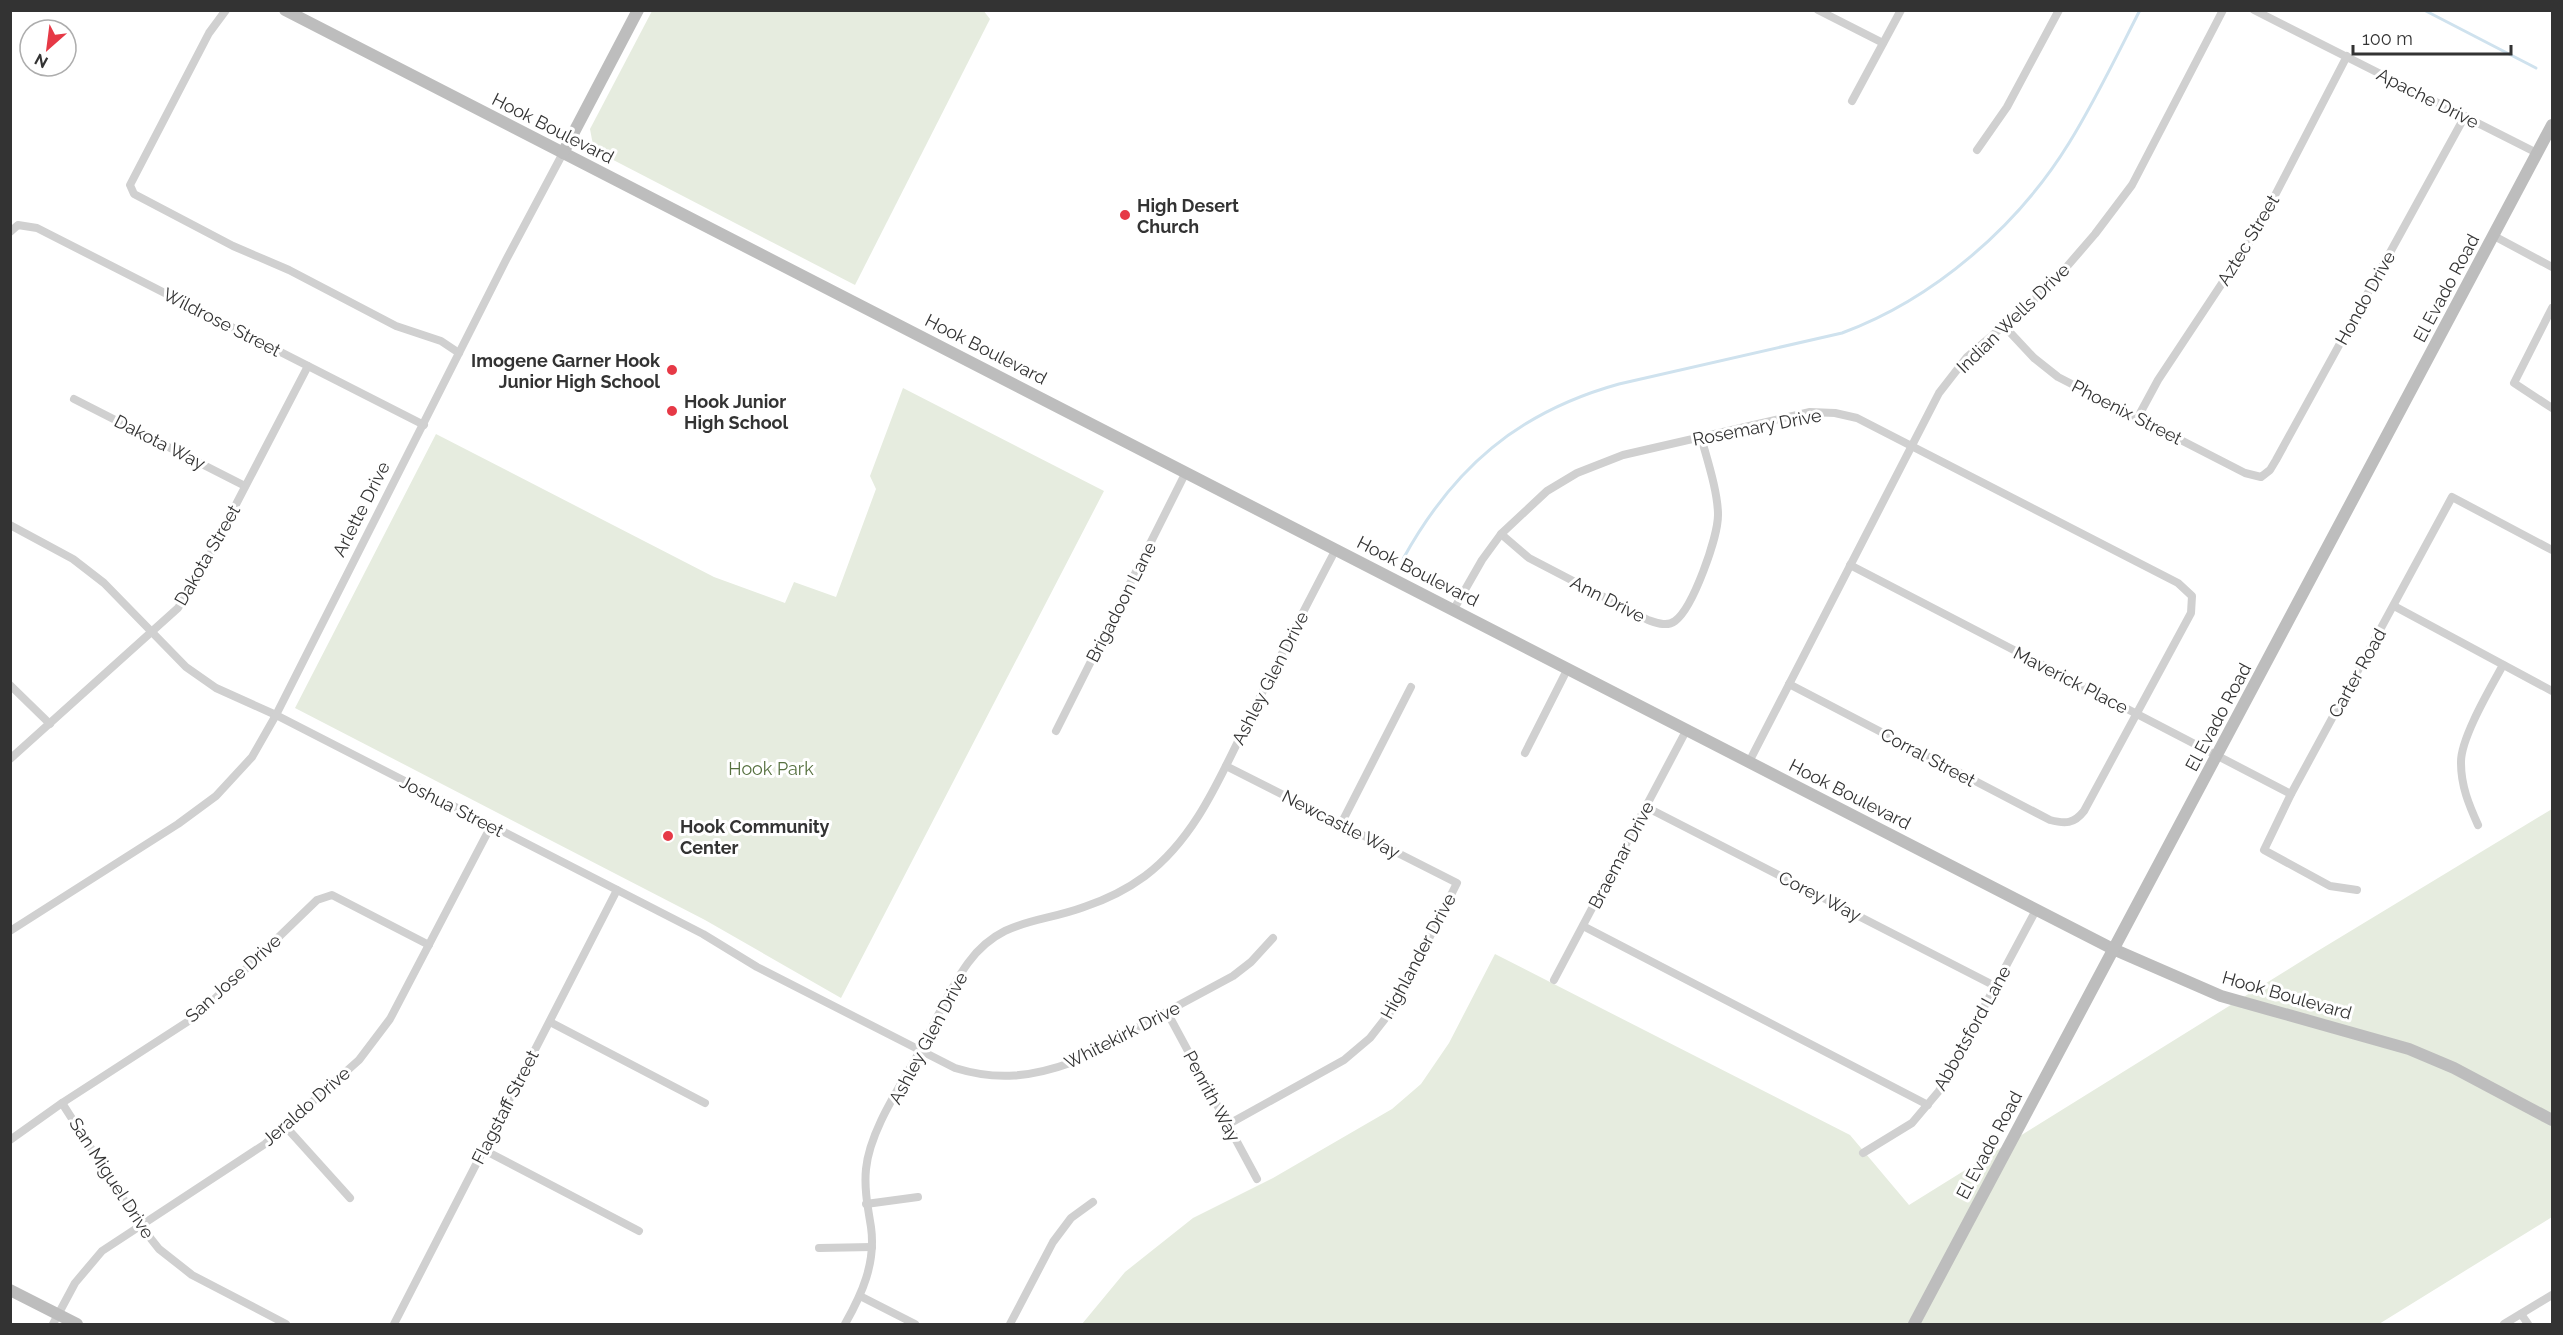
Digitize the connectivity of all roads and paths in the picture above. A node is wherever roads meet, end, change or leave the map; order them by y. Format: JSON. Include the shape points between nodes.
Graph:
{"nodes":[{"id":1,"x":226,"y":10,"type":"edge"},
{"id":2,"x":285,"y":10,"type":"edge"},
{"id":3,"x":638,"y":10,"type":"edge"},
{"id":4,"x":1818,"y":10,"type":"edge"},
{"id":5,"x":1901,"y":10,"type":"edge"},
{"id":6,"x":2059,"y":10,"type":"edge"},
{"id":7,"x":2223,"y":10,"type":"edge"},
{"id":8,"x":2254,"y":10,"type":"edge"},
{"id":9,"x":1883,"y":43,"type":"junction"},
{"id":10,"x":2347,"y":56,"type":"junction"},
{"id":11,"x":1852,"y":101,"type":"dead end"},
{"id":12,"x":2465,"y":116,"type":"junction"},
{"id":13,"x":2553,"y":125,"type":"edge"},
{"id":14,"x":1977,"y":150,"type":"dead end"},
{"id":15,"x":563,"y":153,"type":"junction"},
{"id":16,"x":2537,"y":153,"type":"junction"},
{"id":17,"x":10,"y":232,"type":"edge"},
{"id":18,"x":2494,"y":236,"type":"junction"},
{"id":19,"x":2553,"y":267,"type":"edge"},
{"id":20,"x":2553,"y":308,"type":"edge"},
{"id":21,"x":2005,"y":327,"type":"junction"},
{"id":22,"x":459,"y":353,"type":"junction"},
{"id":23,"x":308,"y":366,"type":"junction"},
{"id":24,"x":74,"y":399,"type":"dead end"},
{"id":25,"x":2553,"y":408,"type":"edge"},
{"id":26,"x":2138,"y":417,"type":"junction"},
{"id":27,"x":424,"y":425,"type":"junction"},
{"id":28,"x":1701,"y":437,"type":"junction"},
{"id":29,"x":1912,"y":446,"type":"junction"},
{"id":30,"x":1186,"y":472,"type":"junction"},
{"id":31,"x":2261,"y":477,"type":"joint"},
{"id":32,"x":245,"y":486,"type":"junction"},
{"id":33,"x":10,"y":525,"type":"edge"},
{"id":34,"x":1501,"y":534,"type":"junction"},
{"id":35,"x":1336,"y":549,"type":"junction"},
{"id":36,"x":2553,"y":550,"type":"edge"},
{"id":37,"x":1850,"y":565,"type":"junction"},
{"id":38,"x":2394,"y":606,"type":"junction"},
{"id":39,"x":1454,"y":609,"type":"junction"},
{"id":40,"x":153,"y":633,"type":"junction"},
{"id":41,"x":2503,"y":665,"type":"junction"},
{"id":42,"x":1568,"y":668,"type":"junction"},
{"id":43,"x":1789,"y":684,"type":"junction"},
{"id":44,"x":10,"y":685,"type":"edge"},
{"id":45,"x":1411,"y":687,"type":"dead end"},
{"id":46,"x":2553,"y":692,"type":"edge"},
{"id":47,"x":2138,"y":714,"type":"junction"},
{"id":48,"x":276,"y":715,"type":"junction"},
{"id":49,"x":50,"y":724,"type":"junction"},
{"id":50,"x":1687,"y":729,"type":"junction"},
{"id":51,"x":1056,"y":731,"type":"dead end"},
{"id":52,"x":1525,"y":753,"type":"dead end"},
{"id":53,"x":2218,"y":756,"type":"junction"},
{"id":54,"x":10,"y":759,"type":"edge"},
{"id":55,"x":1749,"y":762,"type":"junction"},
{"id":56,"x":1226,"y":765,"type":"junction"},
{"id":57,"x":2291,"y":794,"type":"junction"},
{"id":58,"x":1646,"y":807,"type":"junction"},
{"id":59,"x":1341,"y":825,"type":"junction"},
{"id":60,"x":2478,"y":825,"type":"dead end"},
{"id":61,"x":491,"y":826,"type":"junction"},
{"id":62,"x":1457,"y":883,"type":"joint"},
{"id":63,"x":617,"y":890,"type":"junction"},
{"id":64,"x":2357,"y":890,"type":"dead end"},
{"id":65,"x":2036,"y":909,"type":"junction"},
{"id":66,"x":1583,"y":926,"type":"junction"},
{"id":67,"x":10,"y":931,"type":"edge"},
{"id":68,"x":1273,"y":938,"type":"dead end"},
{"id":69,"x":429,"y":945,"type":"junction"},
{"id":70,"x":2113,"y":949,"type":"junction"},
{"id":71,"x":1554,"y":980,"type":"dead end"},
{"id":72,"x":1995,"y":986,"type":"junction"},
{"id":73,"x":1167,"y":1012,"type":"junction"},
{"id":74,"x":550,"y":1022,"type":"junction"},
{"id":75,"x":920,"y":1050,"type":"junction"},
{"id":76,"x":62,"y":1103,"type":"junction"},
{"id":77,"x":705,"y":1103,"type":"dead end"},
{"id":78,"x":1928,"y":1105,"type":"junction"},
{"id":79,"x":2553,"y":1120,"type":"edge"},
{"id":80,"x":1227,"y":1125,"type":"junction"},
{"id":81,"x":286,"y":1127,"type":"junction"},
{"id":82,"x":10,"y":1140,"type":"edge"},
{"id":83,"x":484,"y":1150,"type":"junction"},
{"id":84,"x":1863,"y":1152,"type":"dead end"},
{"id":85,"x":1257,"y":1179,"type":"dead end"},
{"id":86,"x":918,"y":1197,"type":"dead end"},
{"id":87,"x":350,"y":1198,"type":"dead end"},
{"id":88,"x":1093,"y":1202,"type":"dead end"},
{"id":89,"x":867,"y":1204,"type":"junction"},
{"id":90,"x":140,"y":1225,"type":"junction"},
{"id":91,"x":639,"y":1231,"type":"dead end"},
{"id":92,"x":872,"y":1247,"type":"junction"},
{"id":93,"x":819,"y":1248,"type":"dead end"},
{"id":94,"x":10,"y":1290,"type":"edge"},
{"id":95,"x":2553,"y":1295,"type":"edge"},
{"id":96,"x":860,"y":1296,"type":"junction"},
{"id":97,"x":2521,"y":1314,"type":"junction"},
{"id":98,"x":55,"y":1320,"type":"edge"},
{"id":99,"x":77,"y":1324,"type":"edge"},
{"id":100,"x":286,"y":1324,"type":"edge"},
{"id":101,"x":394,"y":1324,"type":"edge"},
{"id":102,"x":845,"y":1324,"type":"edge"},
{"id":103,"x":915,"y":1324,"type":"edge"},
{"id":104,"x":1010,"y":1324,"type":"edge"},
{"id":105,"x":1914,"y":1324,"type":"edge"},
{"id":106,"x":2504,"y":1324,"type":"edge"},
{"id":107,"x":2528,"y":1324,"type":"edge"}],
"edges":[{"from":1,"to":22,"type":"street","via":[[209,33],[130,185],[134,194],[396,326],[441,342]]},
{"from":2,"to":15,"type":"main road","name":"Hook Boulevard"},
{"from":3,"to":15,"type":"main road","name":"Arlette Drive"},
{"from":4,"to":9,"type":"street"},
{"from":5,"to":9,"type":"street"},
{"from":6,"to":14,"type":"street","via":[[2007,107]]},
{"from":7,"to":21,"type":"street","name":"Indian Wells Drive","via":[[2132,185],[2051,285]]},
{"from":8,"to":10,"type":"street","name":"Apache Drive"},
{"from":9,"to":11,"type":"street"},
{"from":10,"to":12,"type":"street","name":"Apache Drive"},
{"from":10,"to":26,"type":"street","name":"Aztec Street","via":[[2256,232],[2158,380]]},
{"from":12,"to":16,"type":"street","name":"Apache Drive"},
{"from":12,"to":31,"type":"street","name":"Hondo Drive","via":[[2282,450]]},
{"from":13,"to":16,"type":"main road","name":"El Evado Road"},
{"from":15,"to":22,"type":"street","name":"Arlette Drive"},
{"from":15,"to":30,"type":"main road","name":"Hook Boulevard"},
{"from":16,"to":18,"type":"main road","name":"El Evado Road"},
{"from":17,"to":23,"type":"street","name":"Wildrose Street","via":[[18,225],[37,228]]},
{"from":18,"to":19,"type":"street"},
{"from":18,"to":53,"type":"main road","name":"El Evado Road"},
{"from":20,"to":25,"type":"street","via":[[2514,383]]},
{"from":21,"to":26,"type":"street","name":"Phoenix Street","via":[[2058,377]]},
{"from":21,"to":29,"type":"street","name":"Indian Wells Drive","via":[[1967,357],[1939,393]]},
{"from":22,"to":27,"type":"street","name":"Arlette Drive"},
{"from":23,"to":27,"type":"street","name":"Wildrose Street"},
{"from":23,"to":32,"type":"street","name":"Dakota Street"},
{"from":24,"to":32,"type":"street","name":"Dakota Way"},
{"from":26,"to":31,"type":"street","name":"Phoenix Street","via":[[2245,473]]},
{"from":27,"to":48,"type":"street","name":"Arlette Drive"},
{"from":28,"to":29,"type":"street","name":"Rosemary Drive","via":[[1810,412],[1835,413],[1857,418]]},
{"from":28,"to":34,"type":"street","name":"Rosemary Drive","via":[[1623,455],[1577,473],[1547,491]]},
{"from":28,"to":34,"type":"street","name":"Ann Drive","via":[[1718,512],[1716,536],[1704,570],[1673,623],[1648,620],[1529,558]]},
{"from":29,"to":37,"type":"street","name":"Indian Wells Drive"},
{"from":29,"to":47,"type":"street","name":"Rosemary Drive","via":[[2178,583],[2192,596],[2190,613]]},
{"from":30,"to":35,"type":"main road","name":"Hook Boulevard"},
{"from":30,"to":51,"type":"street","name":"Brigadoon Lane"},
{"from":32,"to":40,"type":"street","name":"Dakota Street","via":[[197,580],[178,608]]},
{"from":33,"to":40,"type":"street","name":"Joshua Street","via":[[74,559],[105,583]]},
{"from":34,"to":39,"type":"street","name":"Rosemary Drive"},
{"from":35,"to":39,"type":"main road","name":"Hook Boulevard"},
{"from":35,"to":56,"type":"street","name":"Ashley Glen Drive"},
{"from":36,"to":38,"type":"street","name":"Carter Road","via":[[2452,497]]},
{"from":37,"to":43,"type":"street","name":"Indian Wells Drive"},
{"from":37,"to":47,"type":"street","name":"Maverick Place"},
{"from":38,"to":41,"type":"street"},
{"from":38,"to":57,"type":"street","name":"Carter Road"},
{"from":39,"to":42,"type":"main road","name":"Hook Boulevard"},
{"from":40,"to":48,"type":"street","name":"Joshua Street","via":[[186,667],[216,688]]},
{"from":40,"to":49,"type":"street","name":"Dakota Street"},
{"from":41,"to":46,"type":"street"},
{"from":41,"to":60,"type":"street","via":[[2474,719],[2461,760],[2465,798]]},
{"from":42,"to":50,"type":"main road","name":"Hook Boulevard"},
{"from":42,"to":52,"type":"street"},
{"from":43,"to":47,"type":"street","name":"Corral Street","via":[[2050,820],[2069,823],[2084,811]]},
{"from":43,"to":55,"type":"street","name":"Indian Wells Drive"},
{"from":44,"to":49,"type":"street"},
{"from":45,"to":59,"type":"street"},
{"from":47,"to":53,"type":"street","name":"Maverick Place"},
{"from":48,"to":61,"type":"street","name":"Joshua Street"},
{"from":48,"to":67,"type":"street","name":"Arlette Drive","via":[[252,757],[216,796]]},
{"from":49,"to":54,"type":"street","name":"Dakota Street"},
{"from":50,"to":55,"type":"main road","name":"Hook Boulevard"},
{"from":50,"to":58,"type":"street","name":"Braemar Drive"},
{"from":53,"to":57,"type":"street","name":"Maverick Place"},
{"from":53,"to":70,"type":"main road","name":"El Evado Road"},
{"from":55,"to":65,"type":"main road","name":"Hook Boulevard"},
{"from":56,"to":59,"type":"street","name":"Newcastle Way"},
{"from":56,"to":75,"type":"street","name":"Ashley Glen Drive","via":[[1189,831],[1146,875],[1082,908],[1026,921],[982,947],[958,978]]},
{"from":57,"to":64,"type":"street","name":"Carter Road","via":[[2264,850],[2330,886]]},
{"from":58,"to":66,"type":"street","name":"Braemar Drive"},
{"from":58,"to":72,"type":"street","name":"Corey Way"},
{"from":59,"to":62,"type":"street","name":"Newcastle Way"},
{"from":61,"to":63,"type":"street","name":"Joshua Street"},
{"from":61,"to":69,"type":"street","name":"Jeraldo Drive"},
{"from":62,"to":80,"type":"street","name":"Highlander Drive","via":[[1395,1006],[1370,1038],[1344,1060]]},
{"from":63,"to":74,"type":"street","name":"Flagstaff Street"},
{"from":63,"to":75,"type":"street","name":"Joshua Street"},
{"from":65,"to":70,"type":"main road","name":"Hook Boulevard"},
{"from":65,"to":72,"type":"street","name":"Abbotsford Lane"},
{"from":66,"to":71,"type":"street","name":"Braemar Drive"},
{"from":66,"to":78,"type":"street"},
{"from":68,"to":73,"type":"street","name":"Whitekirk Drive","via":[[1233,976]]},
{"from":69,"to":76,"type":"street","name":"San Jose Drive","via":[[332,895],[317,900],[198,1015]]},
{"from":69,"to":81,"type":"street","name":"Jeraldo Drive","via":[[377,1039]]},
{"from":70,"to":79,"type":"main road","name":"Hook Boulevard","via":[[2221,996],[2409,1049]]},
{"from":70,"to":105,"type":"main road","name":"El Evado Road"},
{"from":72,"to":78,"type":"street","name":"Abbotsford Lane"},
{"from":73,"to":75,"type":"street","name":"Whitekirk Drive","via":[[1073,1062],[1020,1077],[976,1075]]},
{"from":73,"to":80,"type":"street","name":"Penrith Way"},
{"from":74,"to":77,"type":"street"},
{"from":74,"to":83,"type":"street","name":"Flagstaff Street"},
{"from":75,"to":89,"type":"street","name":"Ashley Glen Drive","via":[[874,1137],[866,1168]]},
{"from":76,"to":82,"type":"street","name":"San Jose Drive"},
{"from":76,"to":90,"type":"street","name":"San Miguel Drive"},
{"from":78,"to":84,"type":"street","name":"Abbotsford Lane","via":[[1912,1123]]},
{"from":80,"to":85,"type":"street","name":"Penrith Way"},
{"from":81,"to":87,"type":"street"},
{"from":81,"to":90,"type":"street","name":"Jeraldo Drive"},
{"from":83,"to":91,"type":"street"},
{"from":83,"to":101,"type":"street","name":"Flagstaff Street"},
{"from":86,"to":89,"type":"street"},
{"from":88,"to":104,"type":"street","via":[[1071,1218],[1053,1242]]},
{"from":89,"to":92,"type":"street","name":"Ashley Glen Drive"},
{"from":90,"to":98,"type":"street","name":"Jeraldo Drive","via":[[87,1266]]},
{"from":90,"to":100,"type":"street","name":"San Miguel Drive","via":[[159,1249],[192,1275]]},
{"from":92,"to":93,"type":"street"},
{"from":92,"to":96,"type":"street","name":"Ashley Glen Drive"},
{"from":94,"to":98,"type":"main road"},
{"from":95,"to":97,"type":"street"},
{"from":96,"to":102,"type":"street","name":"Ashley Glen Drive"},
{"from":96,"to":103,"type":"street"},
{"from":97,"to":106,"type":"street"},
{"from":97,"to":107,"type":"street"},
{"from":98,"to":99,"type":"main road"}]}
